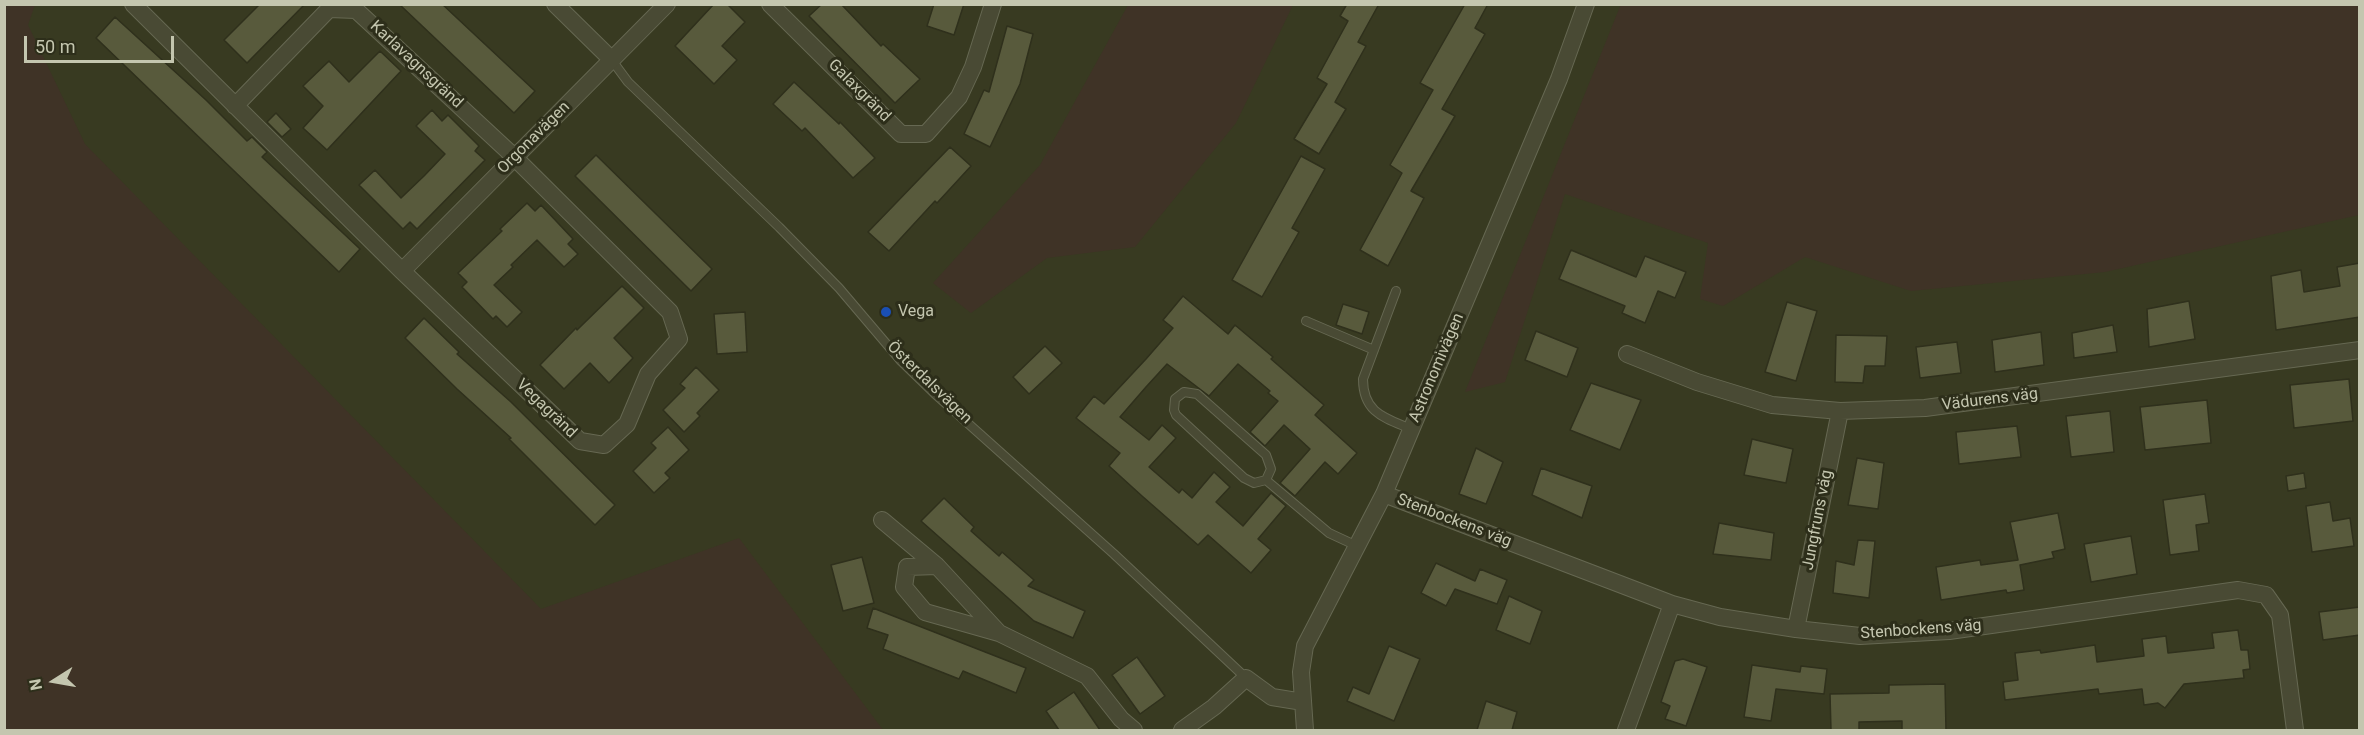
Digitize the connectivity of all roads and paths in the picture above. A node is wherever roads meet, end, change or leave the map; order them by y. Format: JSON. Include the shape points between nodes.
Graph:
{"nodes":[{"id":1,"x":133,"y":4,"type":"edge"},
{"id":2,"x":555,"y":4,"type":"edge"},
{"id":3,"x":667,"y":4,"type":"edge"},
{"id":4,"x":770,"y":4,"type":"edge"},
{"id":5,"x":993,"y":4,"type":"edge"},
{"id":6,"x":1586,"y":4,"type":"edge"},
{"id":7,"x":611,"y":59,"type":"junction"},
{"id":8,"x":236,"y":106,"type":"junction"},
{"id":9,"x":515,"y":157,"type":"junction"},
{"id":10,"x":402,"y":271,"type":"junction"},
{"id":11,"x":1396,"y":291,"type":"dead end"},
{"id":12,"x":1306,"y":321,"type":"dead end"},
{"id":13,"x":1374,"y":350,"type":"junction"},
{"id":14,"x":2360,"y":350,"type":"edge"},
{"id":15,"x":1627,"y":354,"type":"dead end"},
{"id":16,"x":1840,"y":411,"type":"junction"},
{"id":17,"x":1411,"y":429,"type":"junction"},
{"id":18,"x":1266,"y":480,"type":"junction"},
{"id":19,"x":1384,"y":494,"type":"junction"},
{"id":20,"x":882,"y":520,"type":"dead end"},
{"id":21,"x":1358,"y":546,"type":"junction"},
{"id":22,"x":937,"y":566,"type":"junction"},
{"id":23,"x":1672,"y":604,"type":"junction"},
{"id":24,"x":1796,"y":629,"type":"junction"},
{"id":25,"x":999,"y":633,"type":"junction"},
{"id":26,"x":1246,"y":678,"type":"junction"},
{"id":27,"x":1303,"y":702,"type":"junction"},
{"id":28,"x":1134,"y":730,"type":"edge"},
{"id":29,"x":1182,"y":730,"type":"edge"},
{"id":30,"x":1305,"y":730,"type":"edge"},
{"id":31,"x":1626,"y":730,"type":"edge"},
{"id":32,"x":2295,"y":730,"type":"edge"}],
"edges":[{"from":1,"to":8,"type":"street"},
{"from":2,"to":7,"type":"street","name":"Österdalsvägen"},
{"from":3,"to":7,"type":"street","name":"Orgonavägen"},
{"from":4,"to":5,"type":"street","name":"Galaxgränd","via":[[901,134],[926,134],[959,97]]},
{"from":6,"to":17,"type":"street","name":"Astronomivägen","via":[[1559,79]]},
{"from":7,"to":9,"type":"street","name":"Orgonavägen"},
{"from":7,"to":26,"type":"lane","name":"Österdalsvägen","via":[[628,82],[839,288],[909,369]]},
{"from":8,"to":9,"type":"street","name":"Karlavagnsgränd","via":[[329,9],[356,10]]},
{"from":8,"to":10,"type":"street"},
{"from":9,"to":10,"type":"street","name":"Orgonavägen"},
{"from":9,"to":10,"type":"street","name":"Vegagränd","via":[[670,312],[679,339],[648,374],[627,424],[604,445],[580,441]]},
{"from":11,"to":13,"type":"lane"},
{"from":12,"to":13,"type":"lane"},
{"from":13,"to":17,"type":"lane","via":[[1364,379],[1366,399],[1379,415]]},
{"from":14,"to":16,"type":"street","name":"Vädurens väg","via":[[1925,408]]},
{"from":15,"to":16,"type":"street","name":"Vädurens väg","via":[[1697,382],[1772,405]]},
{"from":16,"to":24,"type":"street","name":"Jungfruns väg"},
{"from":17,"to":19,"type":"street","name":"Astronomivägen"},
{"from":18,"to":18,"type":"lane","via":[[1254,483],[1244,478],[1176,415],[1178,395],[1197,394],[1266,455],[1270,470]]},
{"from":18,"to":21,"type":"lane","via":[[1329,533]]},
{"from":19,"to":21,"type":"street","name":"Astronomivägen"},
{"from":19,"to":23,"type":"street","name":"Stenbockens väg"},
{"from":20,"to":22,"type":"street"},
{"from":21,"to":27,"type":"street","name":"Astronomivägen","via":[[1305,646],[1301,672]]},
{"from":22,"to":25,"type":"street"},
{"from":22,"to":25,"type":"street","via":[[907,567],[904,587],[925,612]]},
{"from":23,"to":24,"type":"street","name":"Stenbockens väg","via":[[1720,617]]},
{"from":23,"to":31,"type":"street"},
{"from":24,"to":32,"type":"street","name":"Stenbockens väg","via":[[1860,636],[1949,631],[2238,590],[2266,595],[2280,615]]},
{"from":25,"to":28,"type":"street","via":[[1087,676]]},
{"from":26,"to":27,"type":"street","name":"Österdalsvägen","via":[[1272,697]]},
{"from":26,"to":29,"type":"street"},
{"from":27,"to":30,"type":"street","name":"Astronomivägen"}]}
